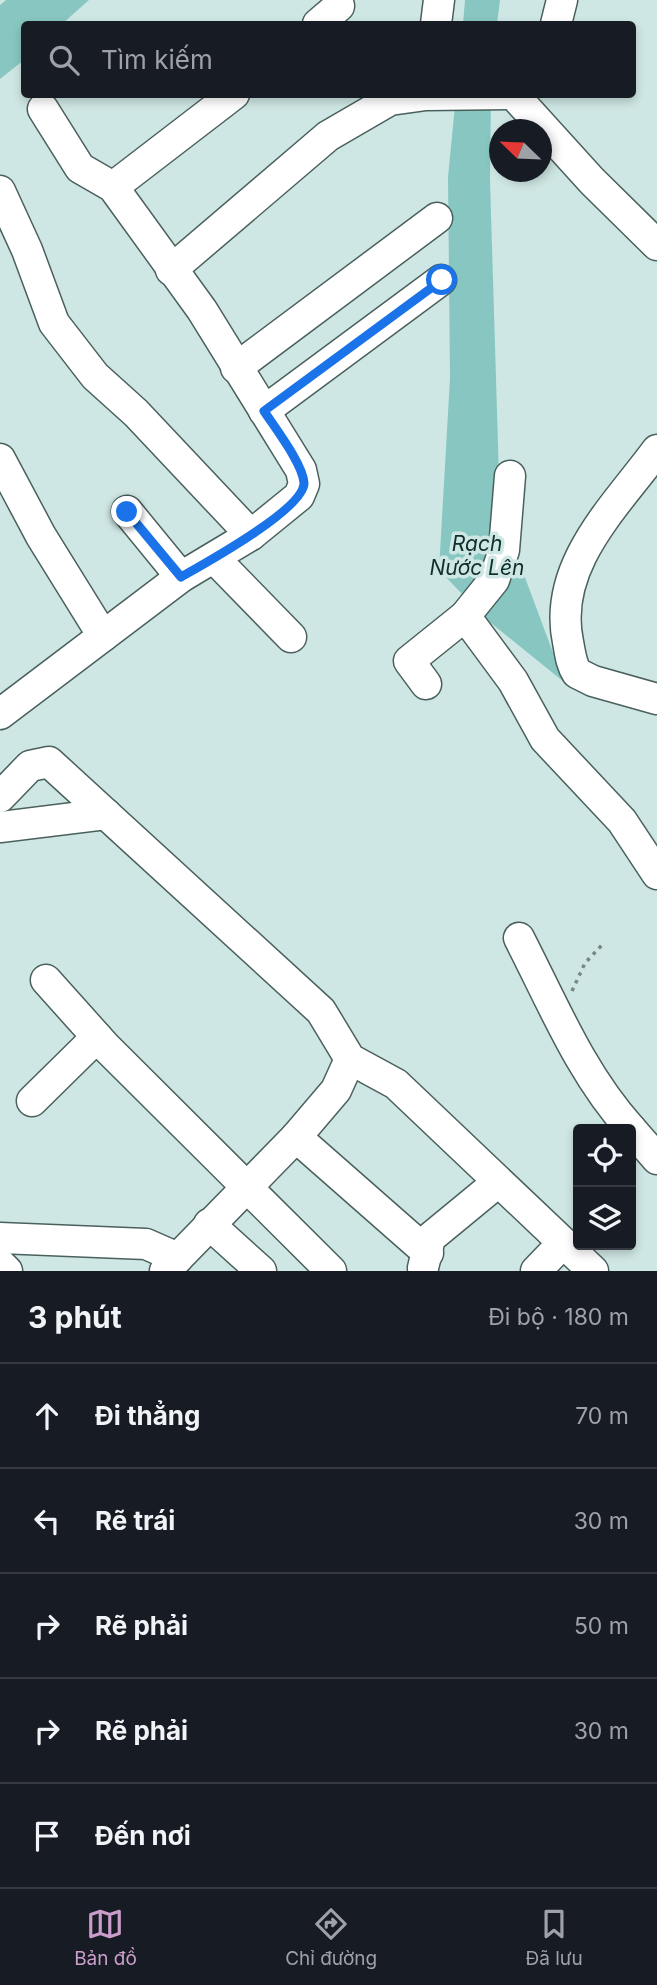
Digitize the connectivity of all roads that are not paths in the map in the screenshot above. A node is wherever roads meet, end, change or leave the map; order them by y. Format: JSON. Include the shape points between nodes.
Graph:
{"nodes":[{"id":1,"x":439,"y":0,"type":"edge"},
{"id":2,"x":562,"y":0,"type":"edge"},
{"id":3,"x":436,"y":21,"type":"edge"},
{"id":4,"x":556,"y":21,"type":"edge"},
{"id":5,"x":229,"y":98,"type":"edge"},
{"id":6,"x":404,"y":98,"type":"edge"},
{"id":7,"x":518,"y":98,"type":"edge"},
{"id":8,"x":43,"y":109,"type":"dead end"},
{"id":9,"x":113,"y":187,"type":"junction"},
{"id":10,"x":0,"y":191,"type":"edge"},
{"id":11,"x":437,"y":218,"type":"dead end"},
{"id":12,"x":9,"y":232,"type":"edge"},
{"id":13,"x":657,"y":245,"type":"edge"},
{"id":14,"x":171,"y":270,"type":"junction"},
{"id":15,"x":442,"y":280,"type":"dead end"},
{"id":16,"x":236,"y":368,"type":"junction"},
{"id":17,"x":264,"y":411,"type":"junction"},
{"id":18,"x":657,"y":450,"type":"edge"},
{"id":19,"x":0,"y":460,"type":"edge"},
{"id":20,"x":510,"y":476,"type":"dead end"},
{"id":21,"x":127,"y":512,"type":"dead end"},
{"id":22,"x":251,"y":535,"type":"junction"},
{"id":23,"x":214,"y":558,"type":"junction"},
{"id":24,"x":181,"y":577,"type":"junction"},
{"id":25,"x":465,"y":616,"type":"junction"},
{"id":26,"x":103,"y":636,"type":"junction"},
{"id":27,"x":290,"y":637,"type":"dead end"},
{"id":28,"x":426,"y":684,"type":"dead end"},
{"id":29,"x":657,"y":699,"type":"edge"},
{"id":30,"x":0,"y":714,"type":"edge"},
{"id":31,"x":0,"y":797,"type":"edge"},
{"id":32,"x":106,"y":814,"type":"junction"},
{"id":33,"x":0,"y":827,"type":"edge"},
{"id":34,"x":657,"y":874,"type":"edge"},
{"id":35,"x":520,"y":938,"type":"dead end"},
{"id":36,"x":46,"y":980,"type":"dead end"},
{"id":37,"x":97,"y":1037,"type":"junction"},
{"id":38,"x":350,"y":1059,"type":"junction"},
{"id":39,"x":32,"y":1101,"type":"dead end"},
{"id":40,"x":627,"y":1124,"type":"edge"},
{"id":41,"x":636,"y":1135,"type":"edge"},
{"id":42,"x":296,"y":1137,"type":"junction"},
{"id":43,"x":657,"y":1159,"type":"edge"},
{"id":44,"x":498,"y":1182,"type":"junction"},
{"id":45,"x":246,"y":1186,"type":"junction"},
{"id":46,"x":209,"y":1224,"type":"junction"},
{"id":47,"x":0,"y":1238,"type":"edge"},
{"id":48,"x":563,"y":1243,"type":"junction"},
{"id":49,"x":424,"y":1262,"type":"edge"},
{"id":50,"x":0,"y":1264,"type":"edge"},
{"id":51,"x":172,"y":1264,"type":"edge"},
{"id":52,"x":7,"y":1271,"type":"edge"},
{"id":53,"x":261,"y":1271,"type":"edge"},
{"id":54,"x":331,"y":1271,"type":"edge"},
{"id":55,"x":536,"y":1271,"type":"edge"},
{"id":56,"x":593,"y":1271,"type":"edge"}],
"edges":[{"from":1,"to":3,"type":"street"},
{"from":2,"to":4,"type":"street"},
{"from":5,"to":9,"type":"street"},
{"from":6,"to":14,"type":"street","via":[[390,100],[328,136]]},
{"from":7,"to":13,"type":"street"},
{"from":8,"to":9,"type":"street","via":[[80,168]]},
{"from":9,"to":14,"type":"street"},
{"from":10,"to":12,"type":"street"},
{"from":11,"to":16,"type":"street"},
{"from":12,"to":22,"type":"street","via":[[54,323],[95,376]]},
{"from":14,"to":16,"type":"street","via":[[202,310]]},
{"from":15,"to":17,"type":"street"},
{"from":16,"to":17,"type":"street"},
{"from":17,"to":22,"type":"street","via":[[301,470],[304,484],[299,496]]},
{"from":18,"to":29,"type":"street","via":[[585,549],[567,588],[563,619],[577,673]]},
{"from":19,"to":26,"type":"street"},
{"from":20,"to":25,"type":"street","via":[[504,550],[494,580]]},
{"from":21,"to":24,"type":"street"},
{"from":22,"to":23,"type":"street"},
{"from":23,"to":24,"type":"street"},
{"from":23,"to":27,"type":"street"},
{"from":24,"to":26,"type":"street"},
{"from":25,"to":28,"type":"street","via":[[409,661]]},
{"from":25,"to":34,"type":"street","via":[[513,681],[545,739],[622,821]]},
{"from":26,"to":30,"type":"street"},
{"from":31,"to":32,"type":"street","via":[[30,766],[48,762]]},
{"from":32,"to":33,"type":"street"},
{"from":32,"to":38,"type":"street","via":[[321,1012]]},
{"from":35,"to":40,"type":"street","via":[[603,1097]]},
{"from":36,"to":37,"type":"street"},
{"from":37,"to":39,"type":"street"},
{"from":37,"to":45,"type":"street"},
{"from":38,"to":42,"type":"street","via":[[336,1090]]},
{"from":38,"to":44,"type":"street","via":[[396,1084]]},
{"from":41,"to":43,"type":"street"},
{"from":42,"to":45,"type":"street"},
{"from":42,"to":49,"type":"street"},
{"from":44,"to":48,"type":"street"},
{"from":44,"to":49,"type":"street","via":[[430,1238]]},
{"from":45,"to":46,"type":"street"},
{"from":45,"to":54,"type":"street"},
{"from":46,"to":51,"type":"street"},
{"from":46,"to":53,"type":"street"},
{"from":47,"to":51,"type":"street","via":[[146,1244]]},
{"from":48,"to":55,"type":"street"},
{"from":48,"to":56,"type":"street"},
{"from":50,"to":52,"type":"street"}]}
